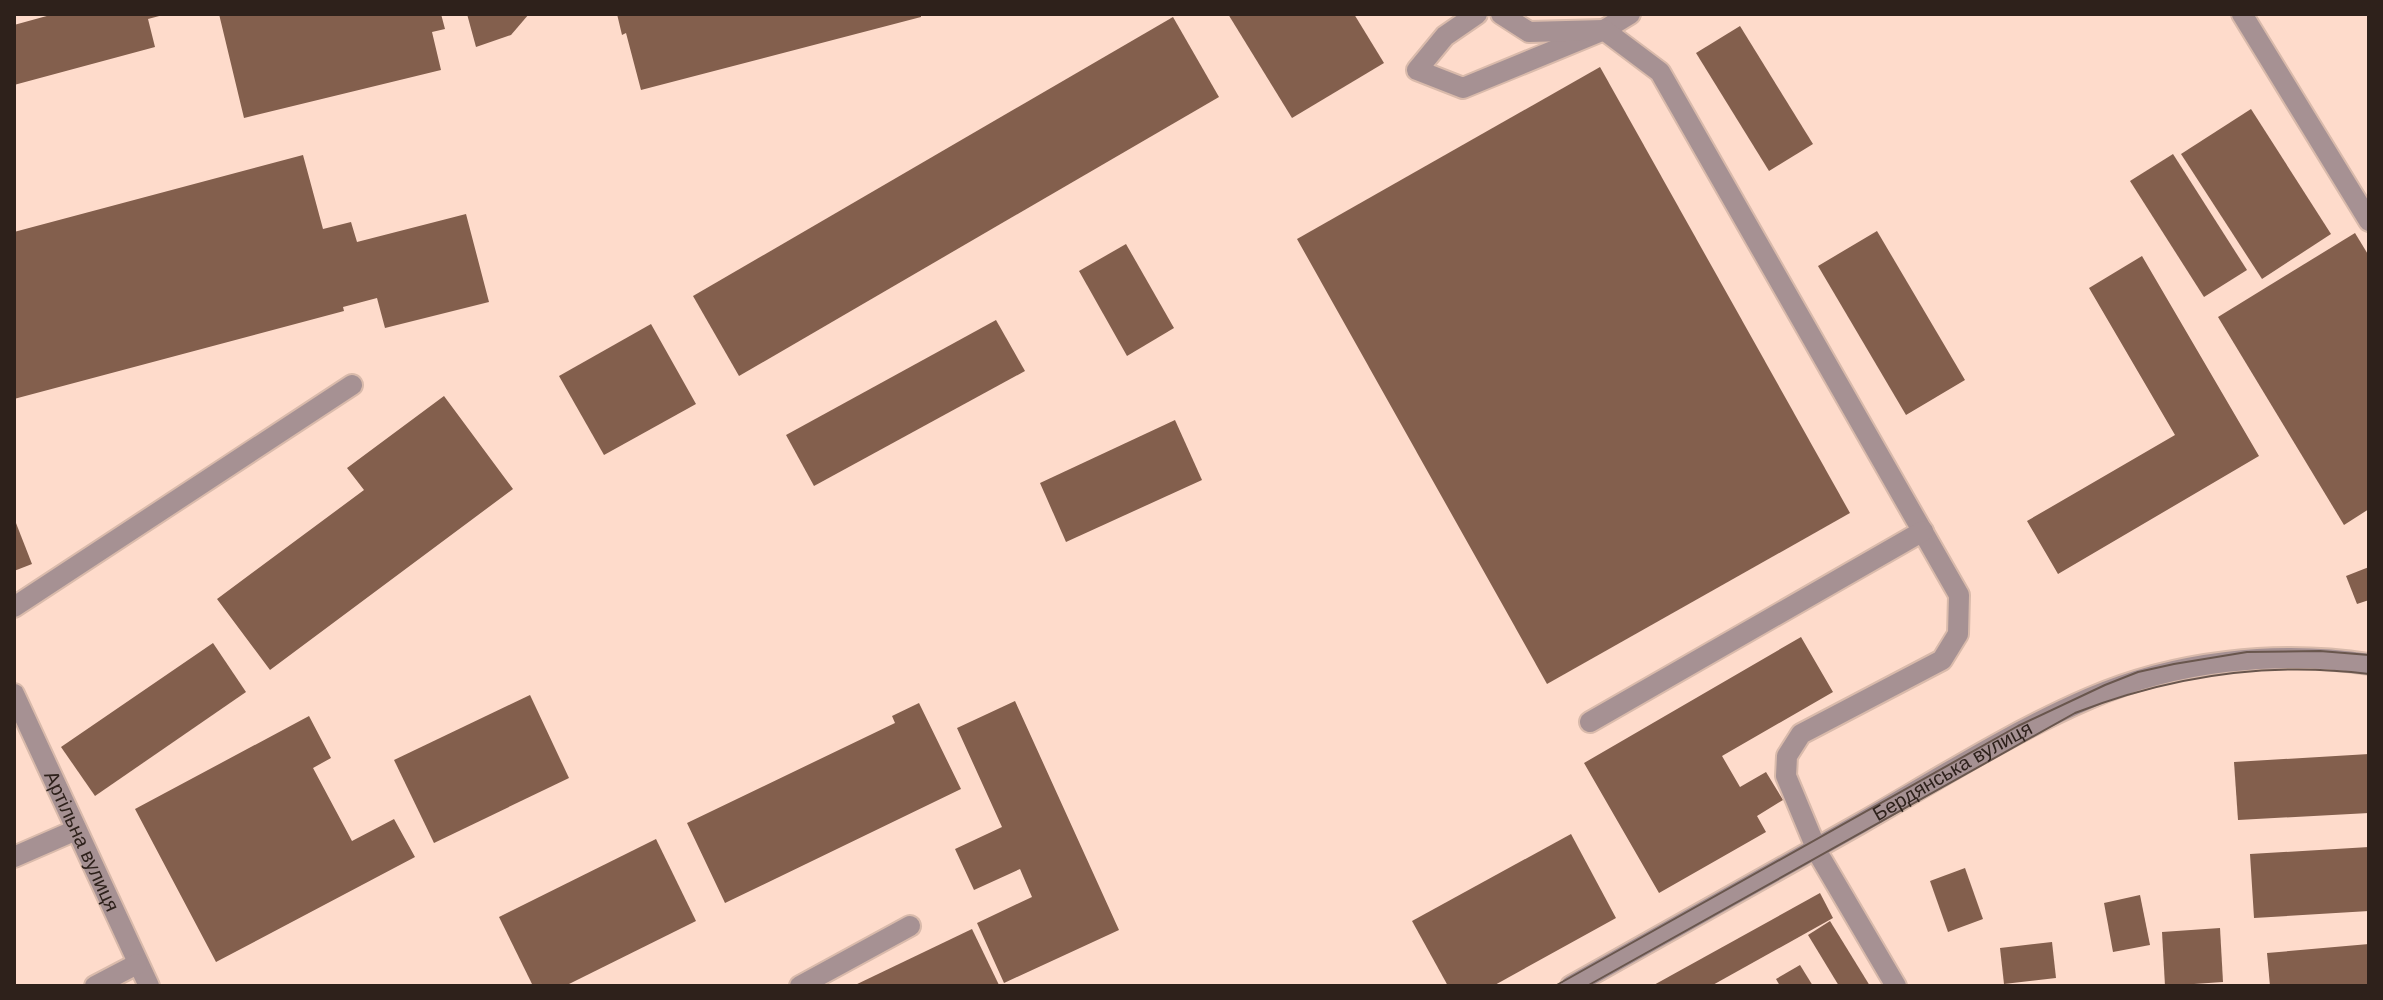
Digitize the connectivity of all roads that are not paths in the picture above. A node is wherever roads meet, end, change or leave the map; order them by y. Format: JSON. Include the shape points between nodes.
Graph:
{"nodes":[{"id":1,"x":1477,"y":14,"type":"edge"},
{"id":2,"x":1501,"y":14,"type":"edge"},
{"id":3,"x":1630,"y":14,"type":"edge"},
{"id":4,"x":2242,"y":14,"type":"edge"},
{"id":5,"x":1604,"y":30,"type":"junction"},
{"id":6,"x":2369,"y":221,"type":"edge"},
{"id":7,"x":352,"y":385,"type":"dead end"},
{"id":8,"x":1923,"y":531,"type":"junction"},
{"id":9,"x":14,"y":607,"type":"edge"},
{"id":10,"x":2369,"y":664,"type":"edge"},
{"id":11,"x":14,"y":694,"type":"edge"},
{"id":12,"x":1590,"y":722,"type":"dead end"},
{"id":13,"x":76,"y":830,"type":"junction"},
{"id":14,"x":1816,"y":848,"type":"junction"},
{"id":15,"x":14,"y":857,"type":"edge"},
{"id":16,"x":910,"y":926,"type":"dead end"},
{"id":17,"x":137,"y":964,"type":"junction"},
{"id":18,"x":95,"y":986,"type":"edge"},
{"id":19,"x":149,"y":986,"type":"edge"},
{"id":20,"x":800,"y":986,"type":"edge"},
{"id":21,"x":1571,"y":986,"type":"edge"},
{"id":22,"x":1896,"y":986,"type":"edge"}],
"edges":[{"from":1,"to":5,"type":"street","via":[[1445,36],[1417,70],[1463,88]]},
{"from":2,"to":5,"type":"street","via":[[1529,32]]},
{"from":3,"to":5,"type":"street"},
{"from":4,"to":6,"type":"street"},
{"from":5,"to":8,"type":"street","via":[[1660,72]]},
{"from":7,"to":9,"type":"street"},
{"from":8,"to":12,"type":"street"},
{"from":8,"to":14,"type":"street","via":[[1959,595],[1958,634],[1942,660],[1801,734],[1787,756],[1786,776]]},
{"from":10,"to":14,"type":"street","name":"Бердянська вулиця","via":[[2248,660],[2118,688],[2039,724]]},
{"from":11,"to":13,"type":"street","name":"Артільна вулиця"},
{"from":13,"to":15,"type":"street"},
{"from":13,"to":17,"type":"street","name":"Артільна вулиця"},
{"from":14,"to":21,"type":"street","name":"Бердянська вулиця"},
{"from":14,"to":22,"type":"street"},
{"from":16,"to":20,"type":"street"},
{"from":17,"to":18,"type":"street"},
{"from":17,"to":19,"type":"street","name":"Артільна вулиця"}]}
